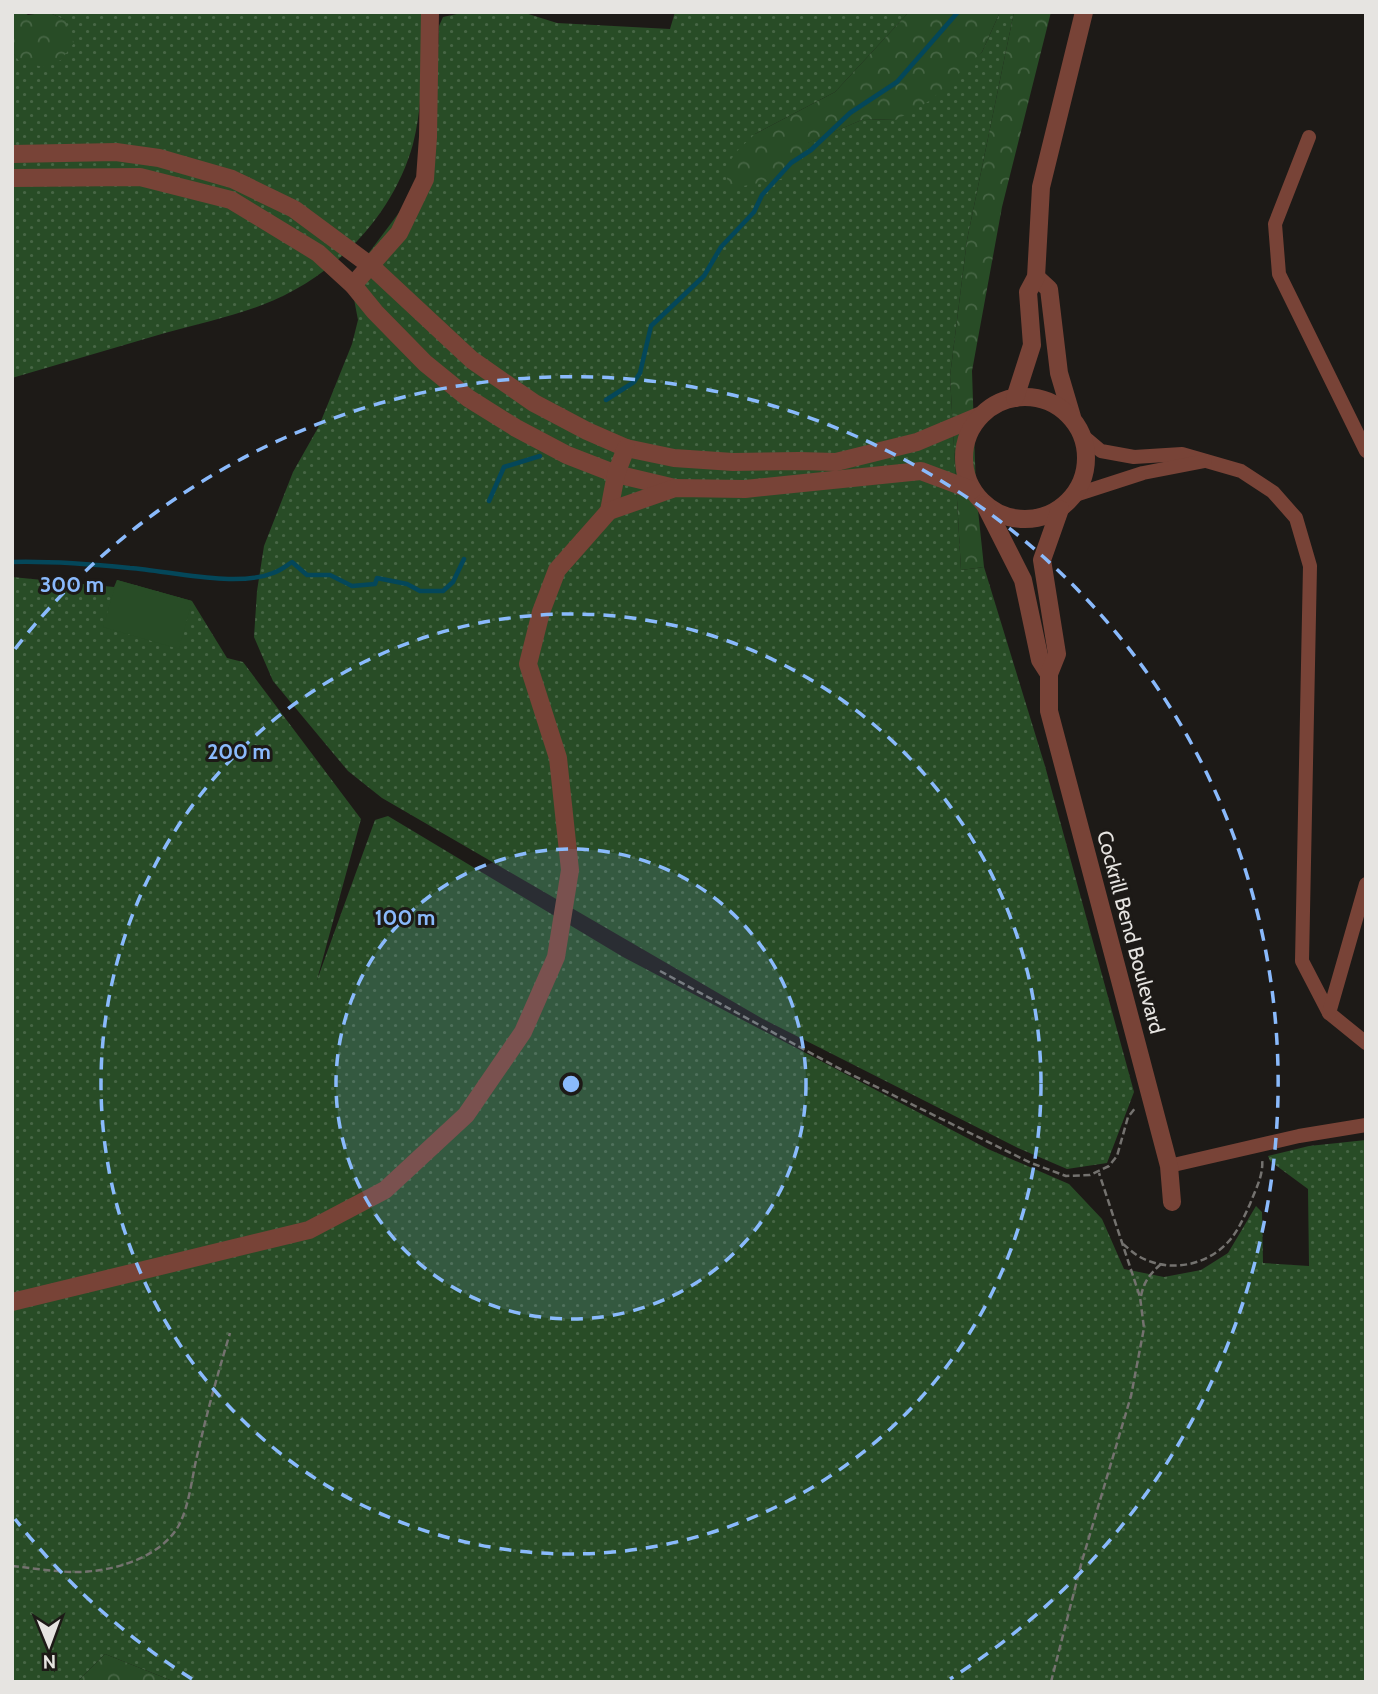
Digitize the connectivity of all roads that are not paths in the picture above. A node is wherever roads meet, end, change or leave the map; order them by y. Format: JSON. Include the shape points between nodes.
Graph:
{"nodes":[{"id":1,"x":430,"y":12,"type":"edge"},
{"id":2,"x":1084,"y":12,"type":"edge"},
{"id":3,"x":1309,"y":137,"type":"dead end"},
{"id":4,"x":12,"y":154,"type":"edge"},
{"id":5,"x":14,"y":179,"type":"edge"},
{"id":6,"x":371,"y":266,"type":"junction"},
{"id":7,"x":1037,"y":277,"type":"junction"},
{"id":8,"x":353,"y":285,"type":"junction"},
{"id":9,"x":1015,"y":398,"type":"junction"},
{"id":10,"x":979,"y":416,"type":"junction"},
{"id":11,"x":1072,"y":417,"type":"junction"},
{"id":12,"x":1082,"y":435,"type":"junction"},
{"id":13,"x":626,"y":448,"type":"junction"},
{"id":14,"x":1366,"y":451,"type":"edge"},
{"id":15,"x":1210,"y":460,"type":"junction"},
{"id":16,"x":836,"y":471,"type":"junction"},
{"id":17,"x":616,"y":474,"type":"junction"},
{"id":18,"x":675,"y":488,"type":"junction"},
{"id":19,"x":972,"y":490,"type":"junction"},
{"id":20,"x":1075,"y":495,"type":"junction"},
{"id":21,"x":984,"y":505,"type":"junction"},
{"id":22,"x":1060,"y":509,"type":"junction"},
{"id":23,"x":609,"y":511,"type":"junction"},
{"id":24,"x":1049,"y":674,"type":"junction"},
{"id":25,"x":1366,"y":884,"type":"edge"},
{"id":26,"x":1329,"y":1013,"type":"junction"},
{"id":27,"x":1366,"y":1043,"type":"edge"},
{"id":28,"x":1366,"y":1125,"type":"edge"},
{"id":29,"x":1170,"y":1166,"type":"junction"},
{"id":30,"x":1172,"y":1202,"type":"dead end"},
{"id":31,"x":12,"y":1302,"type":"edge"}],
"edges":[{"from":1,"to":6,"type":"street","via":[[425,179],[399,233]]},
{"from":2,"to":7,"type":"street","via":[[1041,187]]},
{"from":3,"to":14,"type":"street","via":[[1275,224],[1279,274]]},
{"from":4,"to":6,"type":"street","via":[[116,152],[159,158],[232,179],[293,209]]},
{"from":5,"to":8,"type":"street","via":[[140,177],[230,200],[318,253]]},
{"from":6,"to":8,"type":"street"},
{"from":6,"to":13,"type":"street","via":[[472,360],[534,403]]},
{"from":7,"to":9,"type":"street","via":[[1028,292],[1032,345]]},
{"from":7,"to":11,"type":"street","via":[[1049,289],[1059,373]]},
{"from":8,"to":17,"type":"street","via":[[425,363],[468,398],[566,455]]},
{"from":9,"to":10,"type":"street","via":[[995,404]]},
{"from":9,"to":11,"type":"street","via":[[1035,397]]},
{"from":10,"to":16,"type":"street"},
{"from":10,"to":19,"type":"street","via":[[963,452]]},
{"from":11,"to":12,"type":"street"},
{"from":12,"to":15,"type":"street","via":[[1101,451],[1134,457],[1182,454]]},
{"from":12,"to":20,"type":"street","via":[[1087,456]]},
{"from":13,"to":16,"type":"street","via":[[674,458]]},
{"from":13,"to":17,"type":"street"},
{"from":15,"to":20,"type":"street","via":[[1143,473]]},
{"from":15,"to":26,"type":"street","via":[[1241,471],[1273,492],[1296,518],[1310,566],[1302,961]]},
{"from":16,"to":18,"type":"street","via":[[745,489]]},
{"from":16,"to":19,"type":"street","via":[[921,471]]},
{"from":17,"to":18,"type":"street"},
{"from":17,"to":23,"type":"street"},
{"from":18,"to":23,"type":"street"},
{"from":19,"to":21,"type":"street"},
{"from":20,"to":22,"type":"street"},
{"from":21,"to":22,"type":"street","via":[[1020,520],[1041,518]]},
{"from":21,"to":24,"type":"street","name":"Cockrill Bend Boulevard","via":[[1023,580],[1040,660]]},
{"from":22,"to":24,"type":"street","name":"Cockrill Bend Boulevard","via":[[1042,560],[1057,654]]},
{"from":23,"to":31,"type":"street","via":[[557,570],[528,664],[558,758],[570,870],[556,957],[523,1032],[466,1115],[385,1190],[309,1230]]},
{"from":24,"to":29,"type":"street","name":"Cockrill Bend Boulevard","via":[[1049,711]]},
{"from":25,"to":26,"type":"street"},
{"from":26,"to":27,"type":"street"},
{"from":28,"to":29,"type":"street"},
{"from":29,"to":30,"type":"street","name":"Cockrill Bend Boulevard"}]}
